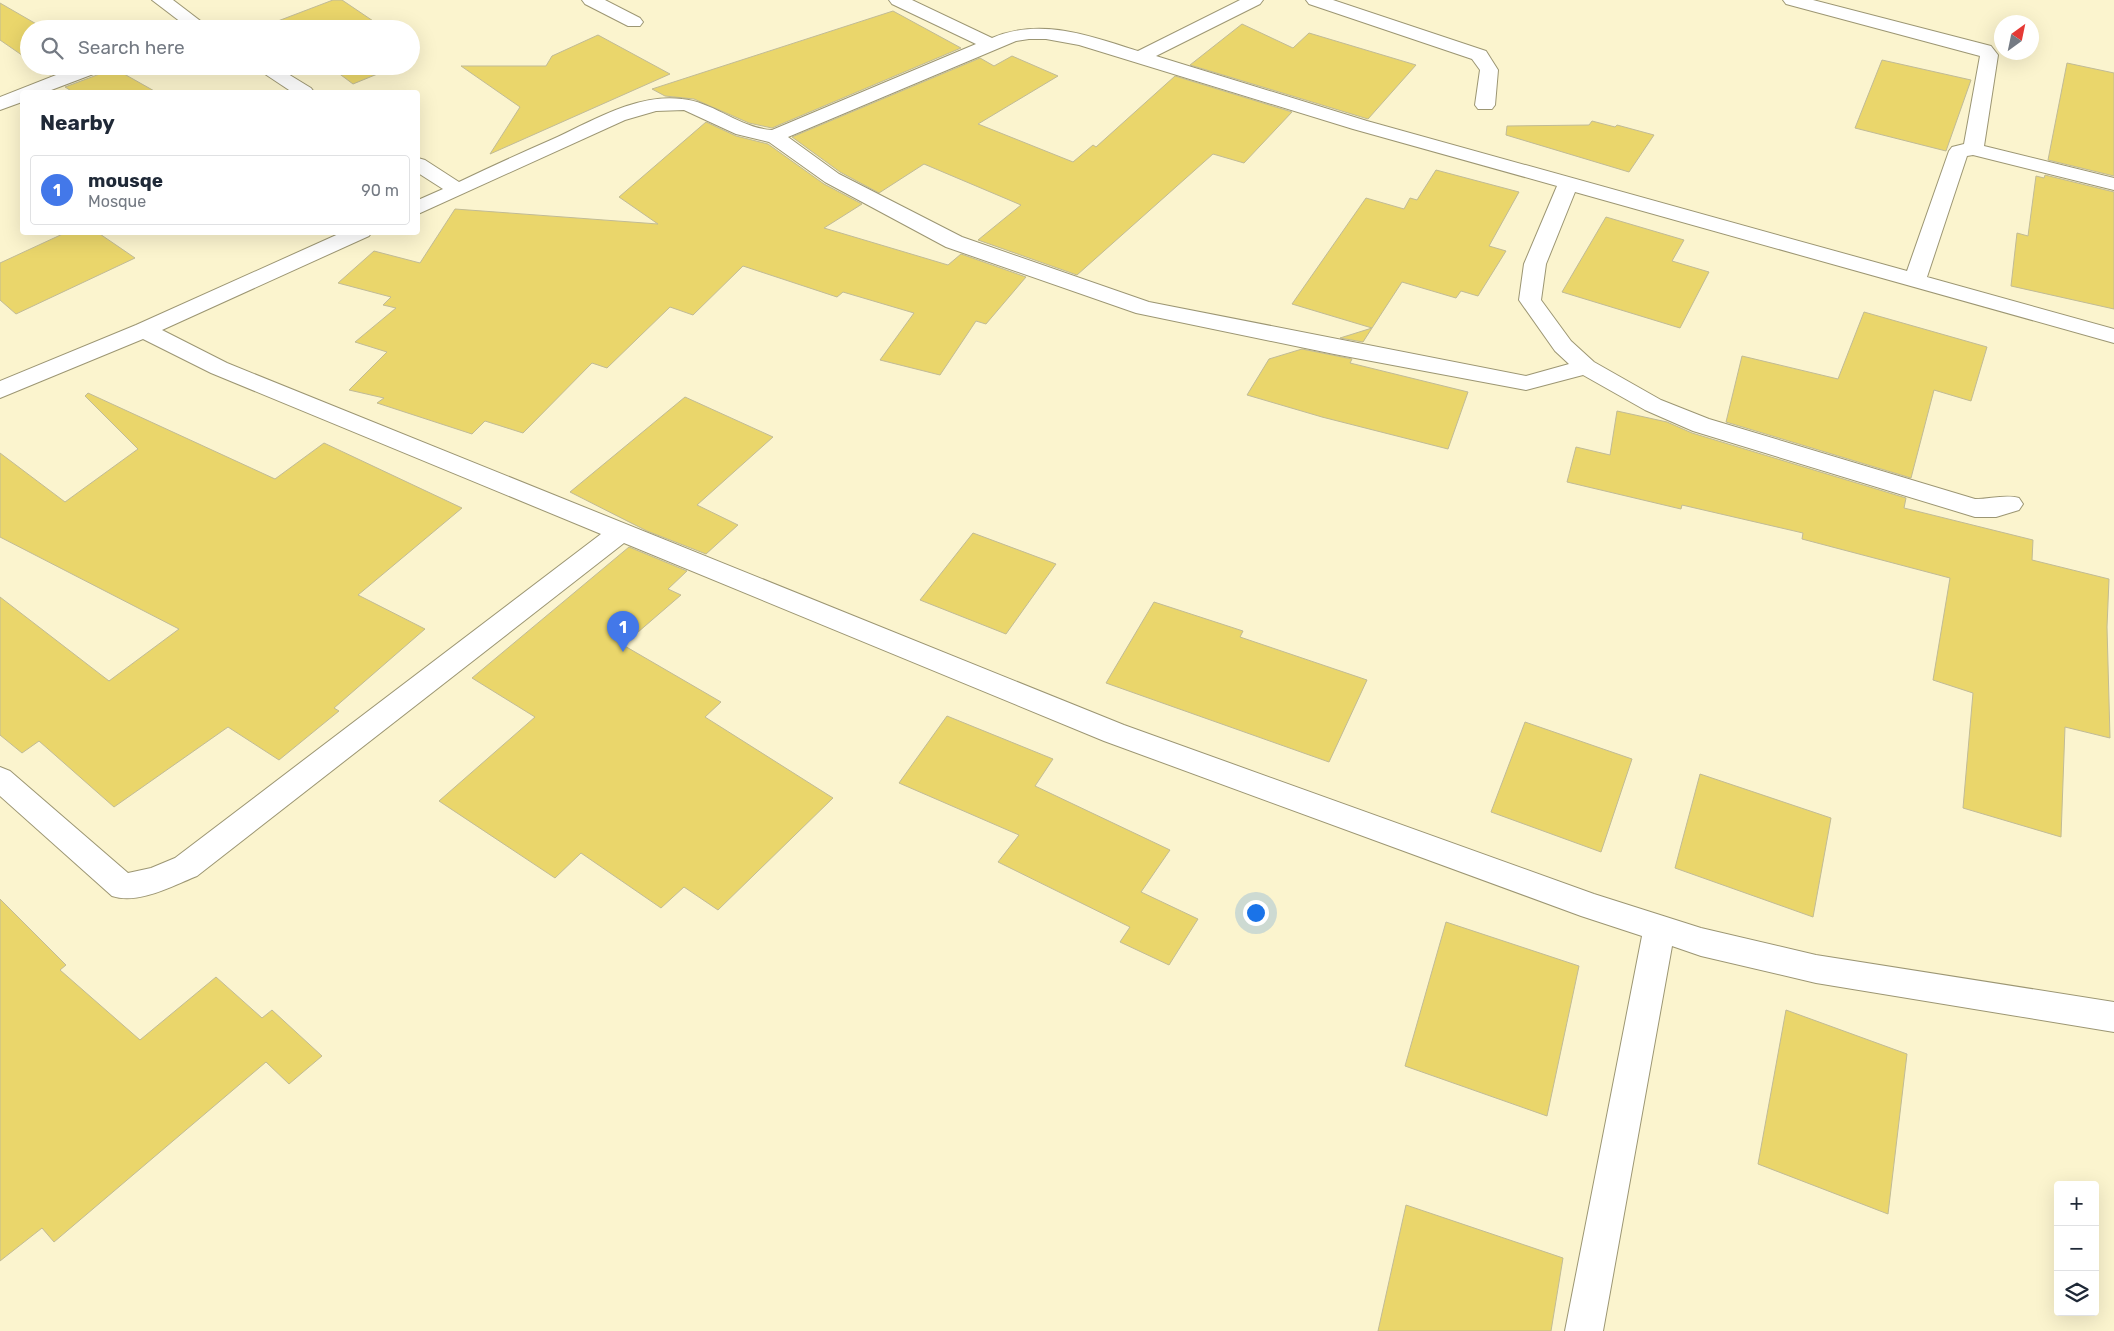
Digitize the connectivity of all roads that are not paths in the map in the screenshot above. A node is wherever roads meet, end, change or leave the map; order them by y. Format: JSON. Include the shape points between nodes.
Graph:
{"nodes":[{"id":1,"x":161,"y":0,"type":"edge"},
{"id":2,"x":591,"y":0,"type":"edge"},
{"id":3,"x":898,"y":0,"type":"edge"},
{"id":4,"x":1254,"y":0,"type":"edge"},
{"id":5,"x":1315,"y":0,"type":"edge"},
{"id":6,"x":1792,"y":0,"type":"edge"},
{"id":7,"x":187,"y":20,"type":"edge"},
{"id":8,"x":634,"y":22,"type":"dead end"},
{"id":9,"x":992,"y":45,"type":"junction"},
{"id":10,"x":1140,"y":58,"type":"junction"},
{"id":11,"x":74,"y":75,"type":"edge"},
{"id":12,"x":277,"y":75,"type":"edge"},
{"id":13,"x":35,"y":90,"type":"edge"},
{"id":14,"x":301,"y":90,"type":"edge"},
{"id":15,"x":20,"y":97,"type":"edge"},
{"id":16,"x":0,"y":104,"type":"edge"},
{"id":17,"x":1485,"y":105,"type":"dead end"},
{"id":18,"x":774,"y":136,"type":"junction"},
{"id":19,"x":1972,"y":149,"type":"junction"},
{"id":20,"x":420,"y":165,"type":"edge"},
{"id":21,"x":1569,"y":182,"type":"junction"},
{"id":22,"x":2114,"y":184,"type":"edge"},
{"id":23,"x":458,"y":190,"type":"junction"},
{"id":24,"x":420,"y":207,"type":"edge"},
{"id":25,"x":355,"y":235,"type":"edge"},
{"id":26,"x":1915,"y":281,"type":"junction"},
{"id":27,"x":144,"y":330,"type":"junction"},
{"id":28,"x":2114,"y":336,"type":"edge"},
{"id":29,"x":1586,"y":367,"type":"junction"},
{"id":30,"x":0,"y":390,"type":"edge"},
{"id":31,"x":2010,"y":504,"type":"dead end"},
{"id":32,"x":621,"y":532,"type":"junction"},
{"id":33,"x":0,"y":779,"type":"edge"},
{"id":34,"x":1659,"y":929,"type":"junction"},
{"id":35,"x":2114,"y":1017,"type":"edge"},
{"id":36,"x":1584,"y":1331,"type":"edge"}],
"edges":[{"from":1,"to":7,"type":"street"},
{"from":2,"to":8,"type":"street"},
{"from":3,"to":9,"type":"street"},
{"from":4,"to":10,"type":"street"},
{"from":5,"to":17,"type":"street","via":[[1479,55],[1489,70]]},
{"from":6,"to":19,"type":"street","via":[[1984,50],[1989,54]]},
{"from":9,"to":10,"type":"street","via":[[1030,32],[1050,33]]},
{"from":9,"to":18,"type":"street"},
{"from":10,"to":21,"type":"street"},
{"from":11,"to":13,"type":"street"},
{"from":12,"to":14,"type":"street"},
{"from":15,"to":16,"type":"street"},
{"from":18,"to":23,"type":"street","via":[[761,136],[693,106],[672,104],[648,108],[618,116]]},
{"from":18,"to":29,"type":"street","via":[[832,178],[954,242],[1144,308],[1526,383]]},
{"from":19,"to":22,"type":"street"},
{"from":19,"to":26,"type":"street","via":[[1959,151],[1954,159]]},
{"from":20,"to":23,"type":"street"},
{"from":21,"to":26,"type":"street"},
{"from":21,"to":29,"type":"street","via":[[1535,264],[1530,300],[1563,346]]},
{"from":23,"to":24,"type":"street"},
{"from":25,"to":27,"type":"street"},
{"from":26,"to":28,"type":"street"},
{"from":27,"to":30,"type":"street"},
{"from":27,"to":32,"type":"street","via":[[219,368]]},
{"from":29,"to":31,"type":"street","via":[[1645,401],[1701,425],[1975,508]]},
{"from":32,"to":33,"type":"street","via":[[186,867],[154,880],[123,887]]},
{"from":32,"to":34,"type":"street","via":[[1114,733],[1592,908]]},
{"from":34,"to":35,"type":"street","via":[[1816,969]]},
{"from":34,"to":36,"type":"street"}]}
